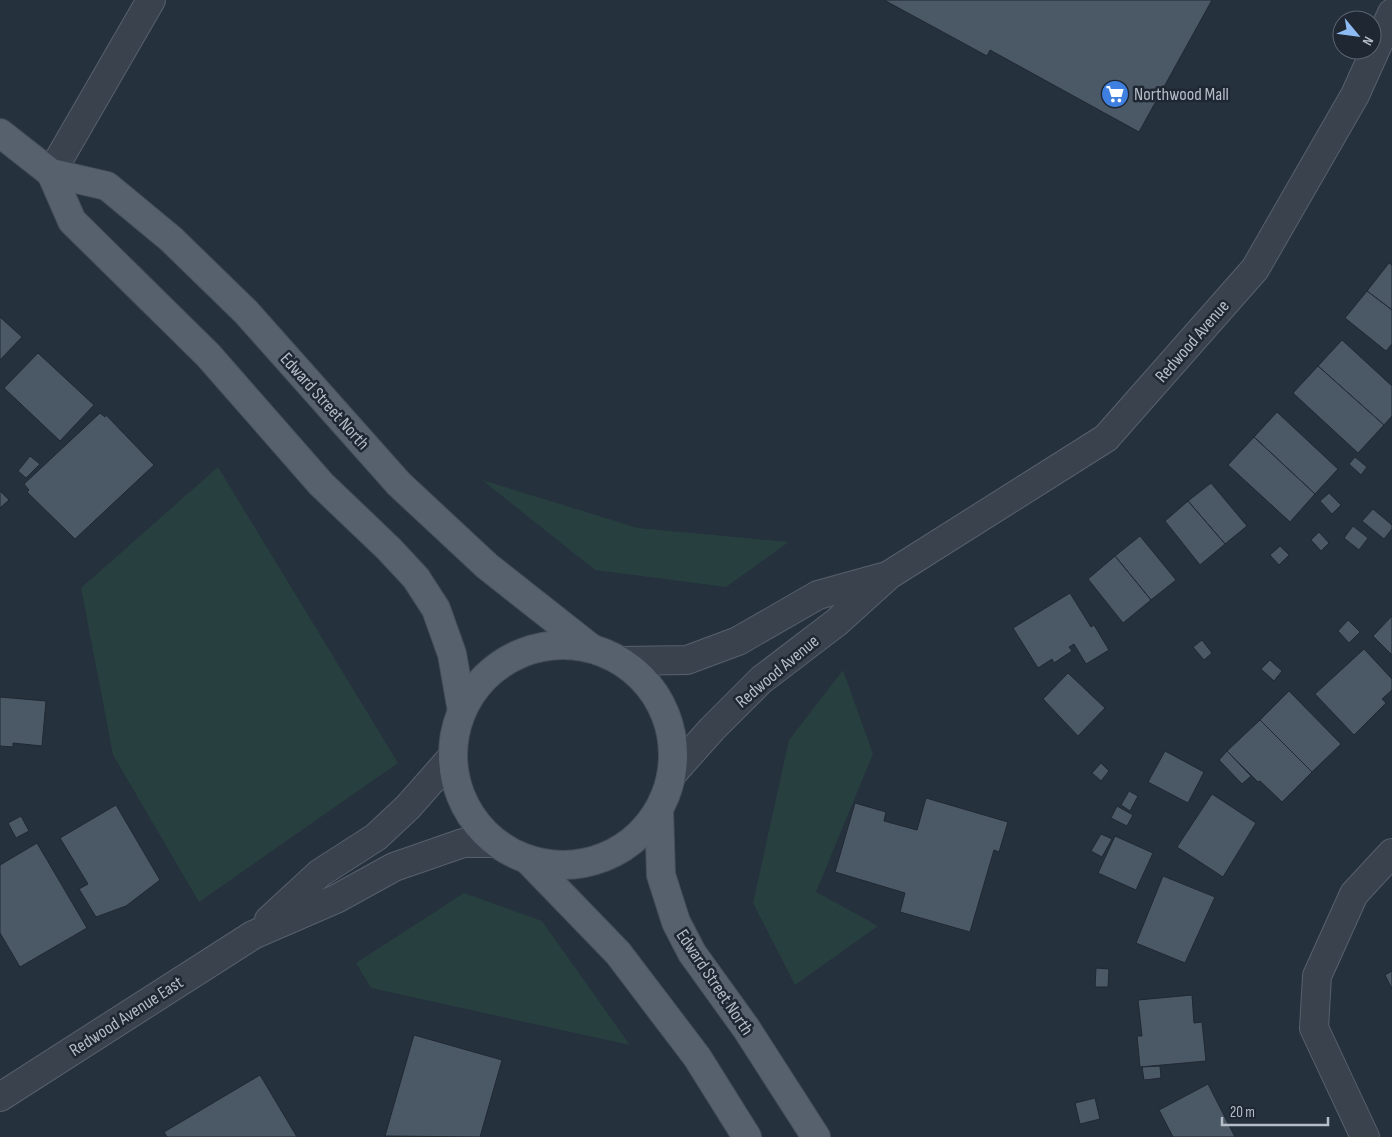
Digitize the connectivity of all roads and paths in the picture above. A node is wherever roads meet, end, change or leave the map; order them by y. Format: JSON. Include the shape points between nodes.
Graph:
{"nodes":[{"id":1,"x":151,"y":0,"type":"edge"},
{"id":2,"x":1392,"y":13,"type":"edge"},
{"id":3,"x":0,"y":133,"type":"edge"},
{"id":4,"x":51,"y":173,"type":"junction"},
{"id":5,"x":889,"y":575,"type":"junction"},
{"id":6,"x":591,"y":648,"type":"junction"},
{"id":7,"x":622,"y":661,"type":"junction"},
{"id":8,"x":462,"y":711,"type":"junction"},
{"id":9,"x":453,"y":756,"type":"junction"},
{"id":10,"x":672,"y":774,"type":"junction"},
{"id":11,"x":659,"y":811,"type":"junction"},
{"id":12,"x":496,"y":843,"type":"junction"},
{"id":13,"x":1392,"y":853,"type":"edge"},
{"id":14,"x":529,"y":861,"type":"junction"},
{"id":15,"x":253,"y":935,"type":"junction"},
{"id":16,"x":0,"y":1097,"type":"edge"},
{"id":17,"x":747,"y":1137,"type":"edge"},
{"id":18,"x":816,"y":1137,"type":"edge"},
{"id":19,"x":1365,"y":1137,"type":"edge"}],
"edges":[{"from":1,"to":4,"type":"street"},
{"from":2,"to":5,"type":"street","name":"Redwood Avenue","via":[[1355,94],[1255,269],[1113,431]]},
{"from":3,"to":4,"type":"main road","name":"Edward Street North"},
{"from":4,"to":6,"type":"main road","name":"Edward Street North","via":[[107,186],[170,239],[246,312],[399,484],[487,566]]},
{"from":4,"to":8,"type":"main road","name":"Edward Street North","via":[[72,221],[208,355],[321,484],[416,578],[440,618],[452,654]]},
{"from":5,"to":7,"type":"street","name":"Redwood Avenue","via":[[818,595],[738,641],[687,660]]},
{"from":5,"to":10,"type":"street","name":"Redwood Avenue","via":[[837,622],[761,680]]},
{"from":6,"to":7,"type":"main road"},
{"from":6,"to":8,"type":"main road","via":[[560,645],[530,650],[502,664],[479,684]]},
{"from":7,"to":10,"type":"main road","via":[[646,682],[664,710],[673,741]]},
{"from":8,"to":9,"type":"main road","via":[[455,733]]},
{"from":9,"to":12,"type":"main road","via":[[458,789],[473,819]]},
{"from":9,"to":15,"type":"street","name":"Redwood Avenue East","via":[[408,807],[376,837],[320,873]]},
{"from":10,"to":11,"type":"main road"},
{"from":11,"to":14,"type":"main road","via":[[635,840],[603,859],[566,866]]},
{"from":11,"to":18,"type":"main road","name":"Edward Street North","via":[[661,875],[676,922],[692,953],[751,1036]]},
{"from":12,"to":14,"type":"main road"},
{"from":12,"to":15,"type":"street","name":"Redwood Avenue East","via":[[463,843],[394,867],[336,899]]},
{"from":13,"to":19,"type":"street","via":[[1354,894],[1317,976],[1314,1028]]},
{"from":14,"to":17,"type":"main road","via":[[618,953],[696,1057]]},
{"from":15,"to":16,"type":"street","name":"Redwood Avenue East"}]}
